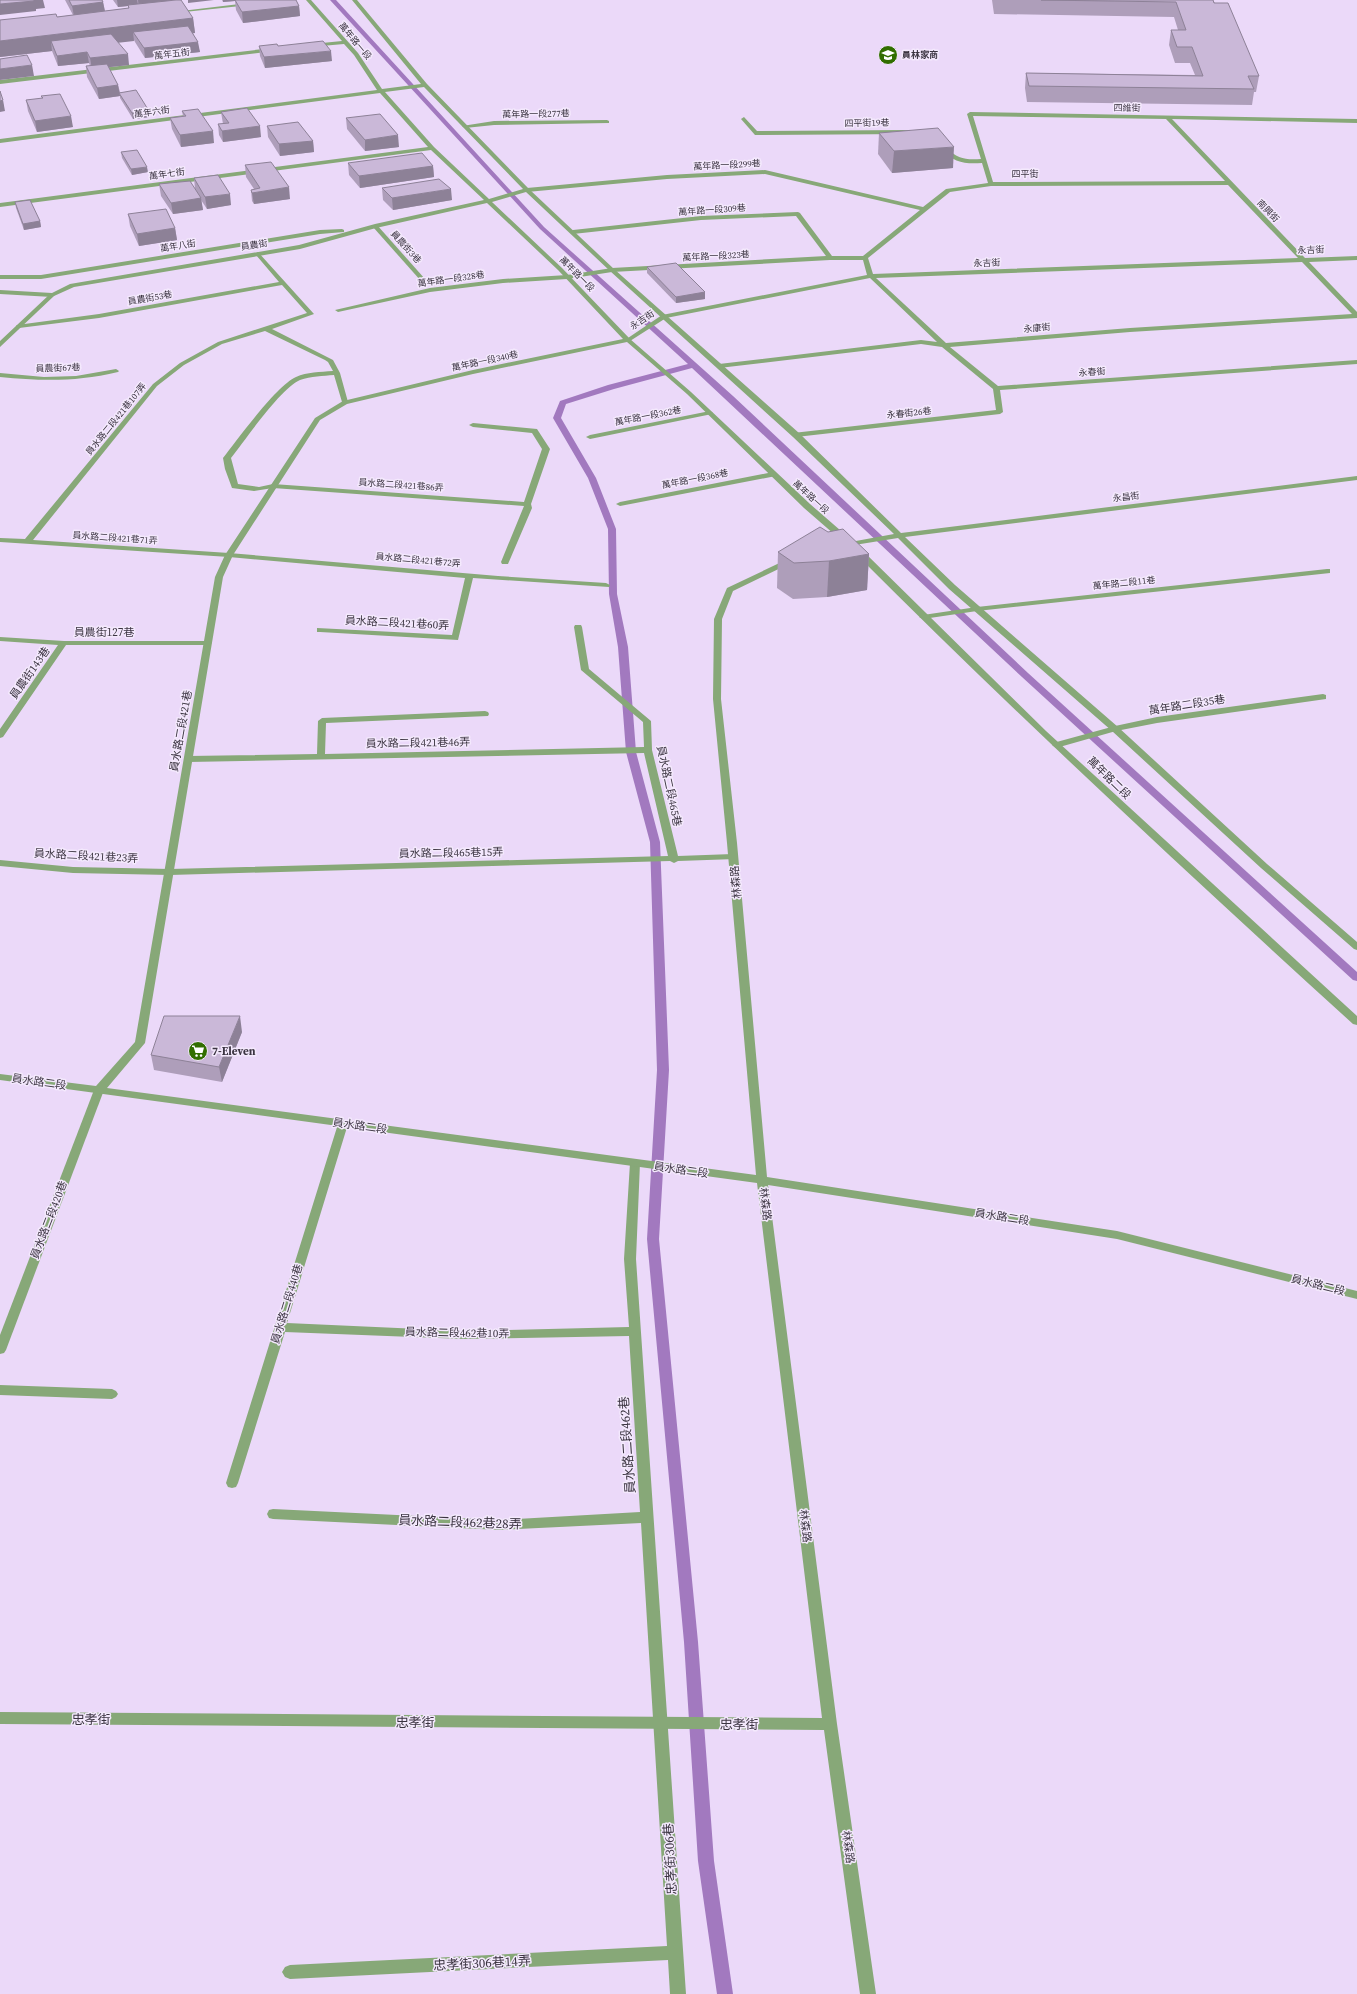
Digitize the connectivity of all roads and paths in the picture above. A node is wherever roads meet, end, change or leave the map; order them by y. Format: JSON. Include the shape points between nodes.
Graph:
{"nodes":[{"id":1,"x":308,"y":0,"type":"edge"},
{"id":2,"x":354,"y":0,"type":"edge"},
{"id":3,"x":253,"y":4,"type":"edge"},
{"id":4,"x":166,"y":13,"type":"edge"},
{"id":5,"x":345,"y":42,"type":"junction"},
{"id":6,"x":306,"y":46,"type":"edge"},
{"id":7,"x":275,"y":50,"type":"edge"},
{"id":8,"x":0,"y":82,"type":"edge"},
{"id":9,"x":425,"y":85,"type":"junction"},
{"id":10,"x":382,"y":90,"type":"junction"},
{"id":11,"x":1167,"y":117,"type":"junction"},
{"id":12,"x":744,"y":119,"type":"dead end"},
{"id":13,"x":1357,"y":120,"type":"edge"},
{"id":14,"x":607,"y":122,"type":"dead end"},
{"id":15,"x":465,"y":126,"type":"junction"},
{"id":16,"x":916,"y":132,"type":"edge"},
{"id":17,"x":0,"y":142,"type":"edge"},
{"id":18,"x":943,"y":146,"type":"edge"},
{"id":19,"x":432,"y":148,"type":"junction"},
{"id":20,"x":984,"y":161,"type":"junction"},
{"id":21,"x":1229,"y":182,"type":"junction"},
{"id":22,"x":991,"y":184,"type":"junction"},
{"id":23,"x":527,"y":190,"type":"junction"},
{"id":24,"x":488,"y":201,"type":"junction"},
{"id":25,"x":0,"y":205,"type":"edge"},
{"id":26,"x":924,"y":209,"type":"junction"},
{"id":27,"x":375,"y":226,"type":"junction"},
{"id":28,"x":360,"y":231,"type":"junction"},
{"id":29,"x":573,"y":232,"type":"junction"},
{"id":30,"x":258,"y":254,"type":"junction"},
{"id":31,"x":830,"y":258,"type":"junction"},
{"id":32,"x":865,"y":258,"type":"junction"},
{"id":33,"x":1357,"y":258,"type":"edge"},
{"id":34,"x":1303,"y":260,"type":"junction"},
{"id":35,"x":612,"y":270,"type":"junction"},
{"id":36,"x":871,"y":276,"type":"junction"},
{"id":37,"x":0,"y":277,"type":"edge"},
{"id":38,"x":567,"y":277,"type":"junction"},
{"id":39,"x":423,"y":280,"type":"dead end"},
{"id":40,"x":284,"y":283,"type":"junction"},
{"id":41,"x":0,"y":292,"type":"edge"},
{"id":42,"x":52,"y":295,"type":"junction"},
{"id":43,"x":338,"y":310,"type":"dead end"},
{"id":44,"x":664,"y":316,"type":"junction"},
{"id":45,"x":1357,"y":316,"type":"edge"},
{"id":46,"x":19,"y":326,"type":"junction"},
{"id":47,"x":265,"y":328,"type":"junction"},
{"id":48,"x":628,"y":340,"type":"junction"},
{"id":49,"x":0,"y":345,"type":"edge"},
{"id":50,"x":944,"y":345,"type":"junction"},
{"id":51,"x":1357,"y":362,"type":"edge"},
{"id":52,"x":719,"y":366,"type":"junction"},
{"id":53,"x":116,"y":371,"type":"dead end"},
{"id":54,"x":337,"y":373,"type":"junction"},
{"id":55,"x":0,"y":375,"type":"edge"},
{"id":56,"x":996,"y":388,"type":"junction"},
{"id":57,"x":345,"y":402,"type":"junction"},
{"id":58,"x":710,"y":413,"type":"junction"},
{"id":59,"x":473,"y":425,"type":"dead end"},
{"id":60,"x":796,"y":435,"type":"junction"},
{"id":61,"x":590,"y":437,"type":"dead end"},
{"id":62,"x":773,"y":474,"type":"junction"},
{"id":63,"x":1357,"y":478,"type":"edge"},
{"id":64,"x":273,"y":486,"type":"junction"},
{"id":65,"x":527,"y":504,"type":"junction"},
{"id":66,"x":620,"y":504,"type":"dead end"},
{"id":67,"x":897,"y":536,"type":"junction"},
{"id":68,"x":0,"y":540,"type":"edge"},
{"id":69,"x":27,"y":542,"type":"junction"},
{"id":70,"x":851,"y":544,"type":"junction"},
{"id":71,"x":831,"y":547,"type":"edge"},
{"id":72,"x":800,"y":554,"type":"edge"},
{"id":73,"x":229,"y":555,"type":"junction"},
{"id":74,"x":505,"y":562,"type":"dead end"},
{"id":75,"x":1327,"y":571,"type":"dead end"},
{"id":76,"x":470,"y":574,"type":"junction"},
{"id":77,"x":606,"y":585,"type":"dead end"},
{"id":78,"x":977,"y":609,"type":"junction"},
{"id":79,"x":923,"y":617,"type":"junction"},
{"id":80,"x":578,"y":627,"type":"dead end"},
{"id":81,"x":320,"y":630,"type":"dead end"},
{"id":82,"x":0,"y":639,"type":"edge"},
{"id":83,"x":64,"y":643,"type":"junction"},
{"id":84,"x":208,"y":643,"type":"junction"},
{"id":85,"x":1323,"y":697,"type":"dead end"},
{"id":86,"x":485,"y":714,"type":"dead end"},
{"id":87,"x":1115,"y":729,"type":"junction"},
{"id":88,"x":0,"y":735,"type":"edge"},
{"id":89,"x":1056,"y":745,"type":"junction"},
{"id":90,"x":648,"y":750,"type":"junction"},
{"id":91,"x":321,"y":757,"type":"junction"},
{"id":92,"x":189,"y":759,"type":"junction"},
{"id":93,"x":733,"y":857,"type":"junction"},
{"id":94,"x":674,"y":860,"type":"junction"},
{"id":95,"x":0,"y":863,"type":"edge"},
{"id":96,"x":170,"y":872,"type":"junction"},
{"id":97,"x":1357,"y":947,"type":"edge"},
{"id":98,"x":1357,"y":1022,"type":"edge"},
{"id":99,"x":0,"y":1077,"type":"edge"},
{"id":100,"x":99,"y":1090,"type":"junction"},
{"id":101,"x":343,"y":1124,"type":"junction"},
{"id":102,"x":634,"y":1163,"type":"junction"},
{"id":103,"x":762,"y":1180,"type":"junction"},
{"id":104,"x":1357,"y":1295,"type":"edge"},
{"id":105,"x":280,"y":1327,"type":"junction"},
{"id":106,"x":634,"y":1331,"type":"junction"},
{"id":107,"x":0,"y":1350,"type":"edge"},
{"id":108,"x":0,"y":1390,"type":"edge"},
{"id":109,"x":112,"y":1394,"type":"dead end"},
{"id":110,"x":232,"y":1484,"type":"dead end"},
{"id":111,"x":273,"y":1514,"type":"dead end"},
{"id":112,"x":647,"y":1517,"type":"junction"},
{"id":113,"x":0,"y":1718,"type":"edge"},
{"id":114,"x":661,"y":1724,"type":"junction"},
{"id":115,"x":830,"y":1724,"type":"junction"},
{"id":116,"x":675,"y":1953,"type":"junction"},
{"id":117,"x":290,"y":1972,"type":"dead end"},
{"id":118,"x":678,"y":1994,"type":"edge"},
{"id":119,"x":868,"y":1994,"type":"edge"}],
"edges":[{"from":1,"to":5,"type":"street","name":"萬年路一段"},
{"from":2,"to":9,"type":"street"},
{"from":3,"to":4,"type":"street"},
{"from":5,"to":6,"type":"street"},
{"from":5,"to":10,"type":"street","name":"萬年路一段"},
{"from":7,"to":8,"type":"street","name":"萬年五街"},
{"from":9,"to":10,"type":"street","name":"萬年六街"},
{"from":9,"to":15,"type":"street"},
{"from":10,"to":17,"type":"street","name":"萬年六街"},
{"from":10,"to":19,"type":"street","name":"萬年路一段"},
{"from":11,"to":13,"type":"street","name":"四維街"},
{"from":11,"to":20,"type":"street","name":"四維街","via":[[970,114]]},
{"from":11,"to":21,"type":"street","name":"南興街"},
{"from":12,"to":16,"type":"street","name":"四平街19巷","via":[[755,134]]},
{"from":14,"to":15,"type":"street","name":"萬年路一段277巷","via":[[494,123]]},
{"from":15,"to":23,"type":"street"},
{"from":18,"to":20,"type":"street","via":[[951,157],[960,161]]},
{"from":19,"to":24,"type":"street","name":"萬年路一段"},
{"from":19,"to":25,"type":"street","name":"萬年七街"},
{"from":20,"to":22,"type":"street","name":"四維街"},
{"from":21,"to":22,"type":"street","name":"四平街"},
{"from":21,"to":34,"type":"street","name":"南興街"},
{"from":22,"to":26,"type":"street","name":"四平街","via":[[948,190]]},
{"from":23,"to":24,"type":"street","name":"員農街"},
{"from":23,"to":26,"type":"street","name":"萬年路一段299巷","via":[[667,177],[765,172]]},
{"from":23,"to":29,"type":"street"},
{"from":24,"to":27,"type":"street","name":"員農街"},
{"from":24,"to":38,"type":"street","name":"萬年路一段"},
{"from":26,"to":32,"type":"street","name":"四平街"},
{"from":27,"to":28,"type":"street","name":"員農街"},
{"from":27,"to":39,"type":"street","name":"員農街3巷"},
{"from":28,"to":30,"type":"street","name":"員農街","via":[[300,247]]},
{"from":28,"to":37,"type":"street","name":"萬年八街","via":[[320,232],[41,277]]},
{"from":29,"to":31,"type":"street","name":"萬年路一段309巷","via":[[701,218],[798,214]]},
{"from":29,"to":35,"type":"street"},
{"from":30,"to":40,"type":"street"},
{"from":30,"to":42,"type":"street","name":"員農街","via":[[72,285]]},
{"from":31,"to":32,"type":"street","name":"萬年路一段323巷"},
{"from":31,"to":35,"type":"street","name":"萬年路一段323巷"},
{"from":32,"to":36,"type":"street"},
{"from":33,"to":34,"type":"street","name":"永吉街"},
{"from":34,"to":36,"type":"street","name":"永吉街"},
{"from":34,"to":45,"type":"street","name":"南興街"},
{"from":35,"to":38,"type":"street","name":"萬年路一段323巷"},
{"from":35,"to":44,"type":"street"},
{"from":36,"to":44,"type":"street","name":"永吉街"},
{"from":36,"to":50,"type":"street"},
{"from":38,"to":43,"type":"street","name":"萬年路一段328巷","via":[[503,280],[430,290]]},
{"from":38,"to":48,"type":"street","name":"萬年路一段"},
{"from":40,"to":46,"type":"street","name":"員農街53巷","via":[[99,316]]},
{"from":40,"to":47,"type":"street","name":"員水路二段421巷107弄","via":[[311,314]]},
{"from":41,"to":42,"type":"street"},
{"from":42,"to":46,"type":"street","name":"員農街"},
{"from":44,"to":48,"type":"street","name":"永吉街"},
{"from":44,"to":52,"type":"street"},
{"from":45,"to":50,"type":"street","name":"永康街"},
{"from":46,"to":49,"type":"street","name":"員農街"},
{"from":47,"to":54,"type":"street","via":[[330,360]]},
{"from":47,"to":69,"type":"street","name":"員水路二段421巷107弄","via":[[220,343],[182,364],[155,385]]},
{"from":48,"to":57,"type":"street","name":"萬年路一段340巷"},
{"from":48,"to":58,"type":"street","name":"萬年路一段"},
{"from":50,"to":52,"type":"street","name":"永康街","via":[[921,342]]},
{"from":50,"to":56,"type":"street"},
{"from":51,"to":56,"type":"street","name":"永春街"},
{"from":52,"to":60,"type":"street"},
{"from":53,"to":55,"type":"street","name":"員農街67巷","via":[[76,378],[44,379]]},
{"from":54,"to":57,"type":"street"},
{"from":54,"to":64,"type":"street","name":"員水路二段421巷86弄","via":[[310,375],[295,380],[282,390],[227,458],[235,486],[262,490]]},
{"from":56,"to":60,"type":"street","name":"永春街26巷","via":[[1000,412]]},
{"from":57,"to":64,"type":"street","name":"員水路二段421巷","via":[[317,419]]},
{"from":58,"to":61,"type":"street","name":"萬年路一段362巷"},
{"from":58,"to":62,"type":"street","name":"萬年路一段"},
{"from":59,"to":65,"type":"street","via":[[534,431],[546,449]]},
{"from":60,"to":67,"type":"street"},
{"from":62,"to":66,"type":"street","name":"萬年路一段368巷"},
{"from":62,"to":70,"type":"street","name":"萬年路一段"},
{"from":63,"to":67,"type":"street","name":"永昌街"},
{"from":64,"to":65,"type":"street","name":"員水路二段421巷86弄"},
{"from":64,"to":73,"type":"street","name":"員水路二段421巷"},
{"from":65,"to":74,"type":"street","via":[[528,508]]},
{"from":67,"to":70,"type":"street"},
{"from":67,"to":78,"type":"street"},
{"from":68,"to":69,"type":"street","name":"員水路二段421巷71弄"},
{"from":69,"to":73,"type":"street","name":"員水路二段421巷71弄"},
{"from":70,"to":71,"type":"street"},
{"from":70,"to":79,"type":"street","name":"萬年路二段"},
{"from":72,"to":93,"type":"street","name":"林森路","via":[[730,590],[718,619],[717,699]]},
{"from":73,"to":76,"type":"street","name":"員水路二段421巷72弄"},
{"from":73,"to":84,"type":"street","name":"員水路二段421巷","via":[[219,577]]},
{"from":75,"to":78,"type":"street","name":"萬年路二段11巷"},
{"from":76,"to":77,"type":"street","name":"員水路二段421巷72弄"},
{"from":76,"to":81,"type":"street","name":"員水路二段421巷60弄","via":[[455,638]]},
{"from":78,"to":79,"type":"street","name":"萬年路二段11巷"},
{"from":78,"to":87,"type":"street"},
{"from":79,"to":89,"type":"street","name":"萬年路二段"},
{"from":80,"to":90,"type":"street","name":"員水路二段465巷","via":[[585,670],[647,720]]},
{"from":82,"to":83,"type":"street","name":"員農街127巷"},
{"from":83,"to":84,"type":"street","name":"員農街127巷"},
{"from":83,"to":88,"type":"street","name":"員農街143巷"},
{"from":84,"to":92,"type":"street","name":"員水路二段421巷"},
{"from":85,"to":87,"type":"street","name":"萬年路二段35巷","via":[[1157,720]]},
{"from":86,"to":91,"type":"street","via":[[322,721]]},
{"from":87,"to":89,"type":"street","name":"萬年路二段35巷"},
{"from":87,"to":97,"type":"street","via":[[1264,866]]},
{"from":89,"to":98,"type":"street","name":"萬年路二段"},
{"from":90,"to":91,"type":"street","name":"員水路二段421巷46弄"},
{"from":90,"to":94,"type":"street","name":"員水路二段465巷"},
{"from":91,"to":92,"type":"street","name":"員水路二段421巷46弄"},
{"from":92,"to":96,"type":"street","name":"員水路二段421巷"},
{"from":93,"to":94,"type":"street","name":"員水路二段465巷15弄"},
{"from":93,"to":103,"type":"street","name":"林森路"},
{"from":94,"to":96,"type":"street","name":"員水路二段465巷15弄"},
{"from":95,"to":96,"type":"street","name":"員水路二段421巷23弄","via":[[73,870]]},
{"from":96,"to":100,"type":"street","name":"員水路二段421巷","via":[[140,1043]]},
{"from":99,"to":100,"type":"street","name":"員水路二段"},
{"from":100,"to":101,"type":"street","name":"員水路二段"},
{"from":100,"to":107,"type":"street","name":"員水路二段420巷"},
{"from":101,"to":102,"type":"street","name":"員水路二段"},
{"from":101,"to":105,"type":"street","name":"員水路二段440巷"},
{"from":102,"to":103,"type":"street","name":"員水路二段"},
{"from":102,"to":106,"type":"street","name":"員水路二段462巷","via":[[630,1259]]},
{"from":103,"to":104,"type":"street","name":"員水路二段","via":[[1117,1235]]},
{"from":103,"to":115,"type":"street","name":"林森路"},
{"from":105,"to":106,"type":"street","name":"員水路二段462巷10弄","via":[[464,1335]]},
{"from":105,"to":110,"type":"street","name":"員水路二段440巷"},
{"from":106,"to":112,"type":"street","name":"員水路二段462巷"},
{"from":108,"to":109,"type":"street"},
{"from":111,"to":112,"type":"street","name":"員水路二段462巷28弄","via":[[500,1525]]},
{"from":112,"to":114,"type":"street","name":"員水路二段462巷"},
{"from":113,"to":114,"type":"street","name":"忠孝街"},
{"from":114,"to":115,"type":"street","name":"忠孝街"},
{"from":114,"to":116,"type":"street","name":"忠孝街306巷"},
{"from":115,"to":119,"type":"street","name":"林森路"},
{"from":116,"to":117,"type":"street","name":"忠孝街306巷14弄"},
{"from":116,"to":118,"type":"street","name":"忠孝街306巷"}]}
